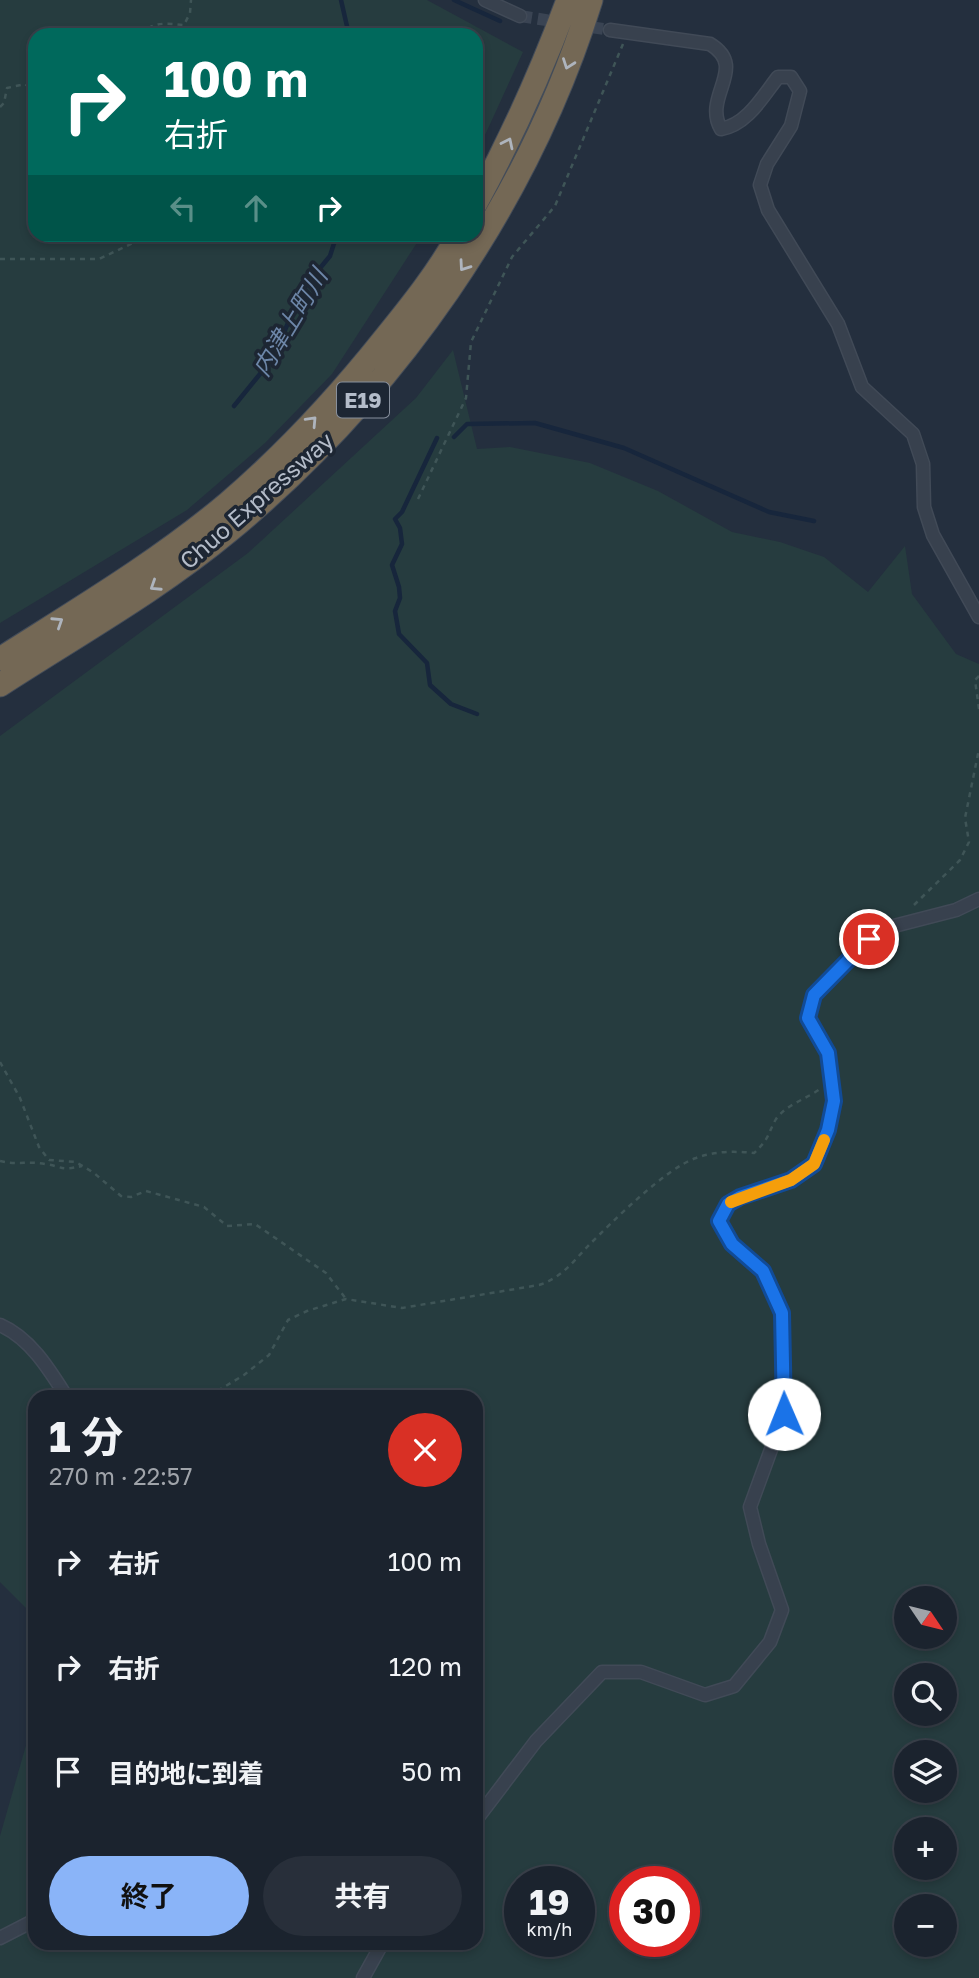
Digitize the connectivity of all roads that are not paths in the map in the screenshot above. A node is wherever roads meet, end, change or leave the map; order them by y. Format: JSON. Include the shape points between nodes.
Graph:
{"nodes":[{"id":1,"x":485,"y":0,"type":"edge"},
{"id":2,"x":568,"y":0,"type":"edge"},
{"id":3,"x":592,"y":0,"type":"edge"},
{"id":4,"x":520,"y":16,"type":"tunnel mouth"},
{"id":5,"x":610,"y":30,"type":"tunnel mouth"},
{"id":6,"x":483,"y":190,"type":"edge"},
{"id":7,"x":483,"y":235,"type":"edge"},
{"id":8,"x":453,"y":242,"type":"edge"},
{"id":9,"x":479,"y":242,"type":"edge"},
{"id":10,"x":979,"y":617,"type":"edge"},
{"id":11,"x":0,"y":659,"type":"edge"},
{"id":12,"x":0,"y":685,"type":"edge"},
{"id":13,"x":979,"y":899,"type":"edge"},
{"id":14,"x":0,"y":1325,"type":"edge"},
{"id":15,"x":61,"y":1390,"type":"edge"},
{"id":16,"x":483,"y":1811,"type":"edge"},
{"id":17,"x":28,"y":1924,"type":"edge"},
{"id":18,"x":0,"y":1938,"type":"edge"},
{"id":19,"x":379,"y":1950,"type":"edge"},
{"id":20,"x":363,"y":1978,"type":"edge"}],
"edges":[{"from":1,"to":4,"type":"street"},
{"from":6,"to":2,"type":"highway","one_way":true,"via":[[507,147]]},
{"from":3,"to":7,"type":"highway","name":"Chuo Expressway","number":"E19","one_way":true,"via":[[563,78],[506,198]]},
{"from":5,"to":10,"type":"street","via":[[709,44],[721,51],[727,60],[716,103],[715,118],[721,129],[733,127],[778,77],[791,77],[800,91],[791,126],[767,164],[760,185],[768,211],[838,324],[862,387],[913,434],[923,464],[925,507],[933,534]]},
{"from":11,"to":8,"type":"highway","name":"Chuo Expressway","number":"E19","one_way":true,"via":[[139,570],[226,504],[287,448],[364,365]]},
{"from":9,"to":12,"type":"highway","name":"Chuo Expressway","number":"E19","one_way":true,"via":[[404,351],[342,424],[276,489],[171,575]]},
{"from":13,"to":16,"type":"street","via":[[869,939],[814,995],[808,1018],[828,1053],[834,1101],[814,1164],[791,1180],[728,1204],[719,1221],[732,1244],[763,1271],[782,1313],[784,1414],[750,1507],[782,1610],[770,1642],[734,1686],[705,1695],[640,1672],[602,1672],[536,1741]]},
{"from":14,"to":15,"type":"street","via":[[45,1362]]},
{"from":17,"to":18,"type":"street"},
{"from":19,"to":20,"type":"street"}]}
